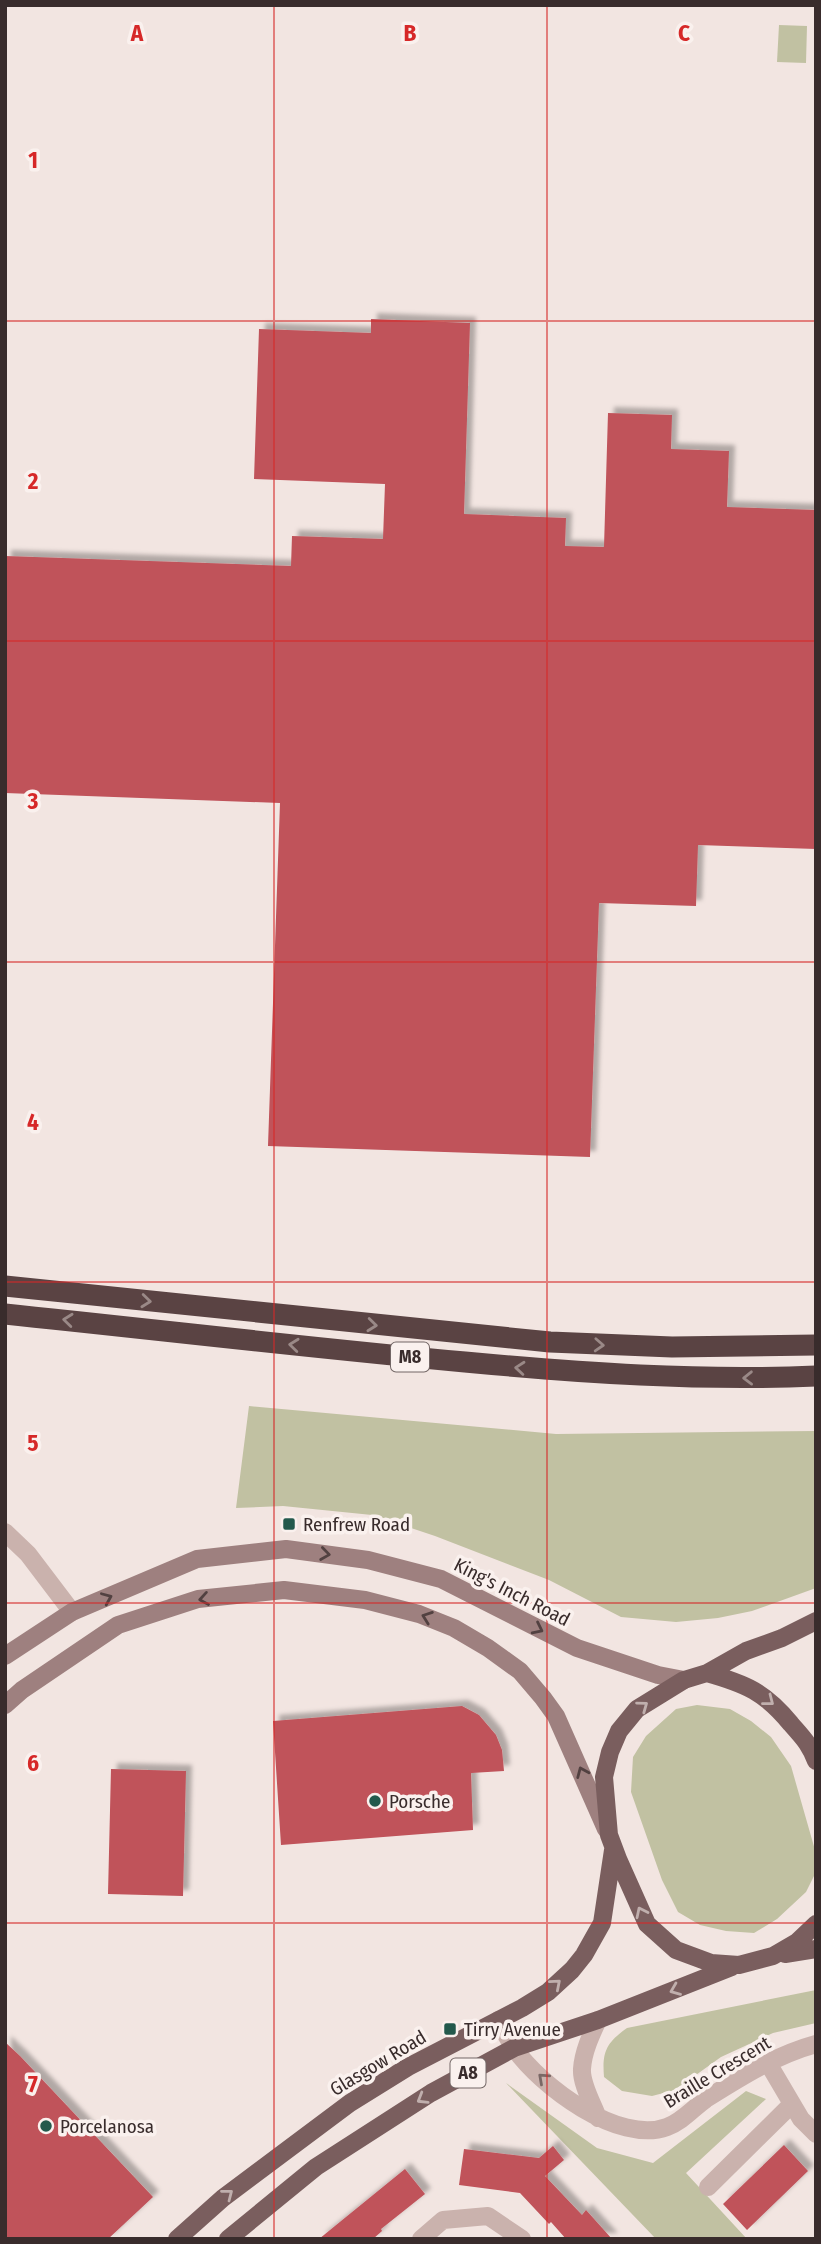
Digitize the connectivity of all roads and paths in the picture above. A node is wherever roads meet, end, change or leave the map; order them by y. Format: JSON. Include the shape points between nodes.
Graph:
{"nodes":[{"id":1,"x":5,"y":1286,"type":"edge"},
{"id":2,"x":5,"y":1314,"type":"edge"},
{"id":3,"x":816,"y":1345,"type":"edge"},
{"id":4,"x":816,"y":1376,"type":"edge"},
{"id":5,"x":5,"y":1532,"type":"edge"},
{"id":6,"x":72,"y":1612,"type":"junction"},
{"id":7,"x":816,"y":1621,"type":"edge"},
{"id":8,"x":5,"y":1656,"type":"edge"},
{"id":9,"x":707,"y":1674,"type":"junction"},
{"id":10,"x":684,"y":1681,"type":"junction"},
{"id":11,"x":5,"y":1705,"type":"edge"},
{"id":12,"x":816,"y":1761,"type":"edge"},
{"id":13,"x":611,"y":1841,"type":"junction"},
{"id":14,"x":816,"y":1924,"type":"edge"},
{"id":15,"x":816,"y":1949,"type":"edge"},
{"id":16,"x":773,"y":1956,"type":"junction"},
{"id":17,"x":738,"y":1965,"type":"junction"},
{"id":18,"x":498,"y":2020,"type":"junction"},
{"id":19,"x":598,"y":2020,"type":"junction"},
{"id":20,"x":816,"y":2045,"type":"edge"},
{"id":21,"x":514,"y":2048,"type":"junction"},
{"id":22,"x":768,"y":2063,"type":"junction"},
{"id":23,"x":792,"y":2104,"type":"junction"},
{"id":24,"x":598,"y":2118,"type":"junction"},
{"id":25,"x":816,"y":2134,"type":"edge"},
{"id":26,"x":708,"y":2187,"type":"dead end"},
{"id":27,"x":177,"y":2239,"type":"edge"},
{"id":28,"x":228,"y":2239,"type":"edge"},
{"id":29,"x":421,"y":2239,"type":"edge"},
{"id":30,"x":522,"y":2239,"type":"edge"}],
"edges":[{"from":1,"to":3,"type":"highway","number":"M8","one_way":true,"via":[[550,1342],[672,1347]]},
{"from":4,"to":2,"type":"highway","number":"M8","one_way":true,"via":[[573,1372]]},
{"from":5,"to":6,"type":"street","via":[[28,1554]]},
{"from":6,"to":8,"type":"street","name":"King's Inch Road"},
{"from":6,"to":10,"type":"street","name":"King's Inch Road","one_way":true,"via":[[197,1559],[286,1549],[368,1560],[441,1578],[577,1648]]},
{"from":7,"to":9,"type":"main road","via":[[746,1651]]},
{"from":9,"to":10,"type":"main road"},
{"from":9,"to":12,"type":"main road","one_way":true,"via":[[737,1682],[775,1705],[810,1745]]},
{"from":13,"to":10,"type":"main road","one_way":true,"via":[[604,1777],[619,1731],[637,1709]]},
{"from":13,"to":11,"type":"street","one_way":true,"via":[[556,1716],[520,1671],[454,1628],[365,1600],[284,1590],[198,1599],[118,1625]]},
{"from":17,"to":13,"type":"main road","one_way":true,"via":[[691,1957],[662,1939],[647,1924]]},
{"from":18,"to":13,"type":"main road","name":"Glasgow Road","number":"A8","one_way":true,"via":[[548,1992],[584,1955],[602,1923]]},
{"from":14,"to":16,"type":"main road"},
{"from":15,"to":16,"type":"main road"},
{"from":16,"to":17,"type":"main road"},
{"from":17,"to":19,"type":"main road","number":"A8","one_way":true},
{"from":18,"to":21,"type":"street","name":"Braille Crescent"},
{"from":27,"to":18,"type":"main road","name":"Glasgow Road","number":"A8","one_way":true,"via":[[223,2198],[350,2103]]},
{"from":19,"to":21,"type":"main road","number":"A8"},
{"from":19,"to":24,"type":"street","via":[[582,2068]]},
{"from":20,"to":22,"type":"street","name":"Braille Crescent"},
{"from":24,"to":21,"type":"street","name":"Braille Crescent","one_way":true,"via":[[563,2096]]},
{"from":21,"to":28,"type":"main road","number":"A8","one_way":true,"via":[[431,2093],[316,2167]]},
{"from":22,"to":23,"type":"street"},
{"from":22,"to":24,"type":"street","name":"Braille Crescent","via":[[669,2126],[635,2130]]},
{"from":23,"to":25,"type":"street"},
{"from":23,"to":26,"type":"street"},
{"from":29,"to":30,"type":"street","via":[[443,2220],[488,2216]]}]}
